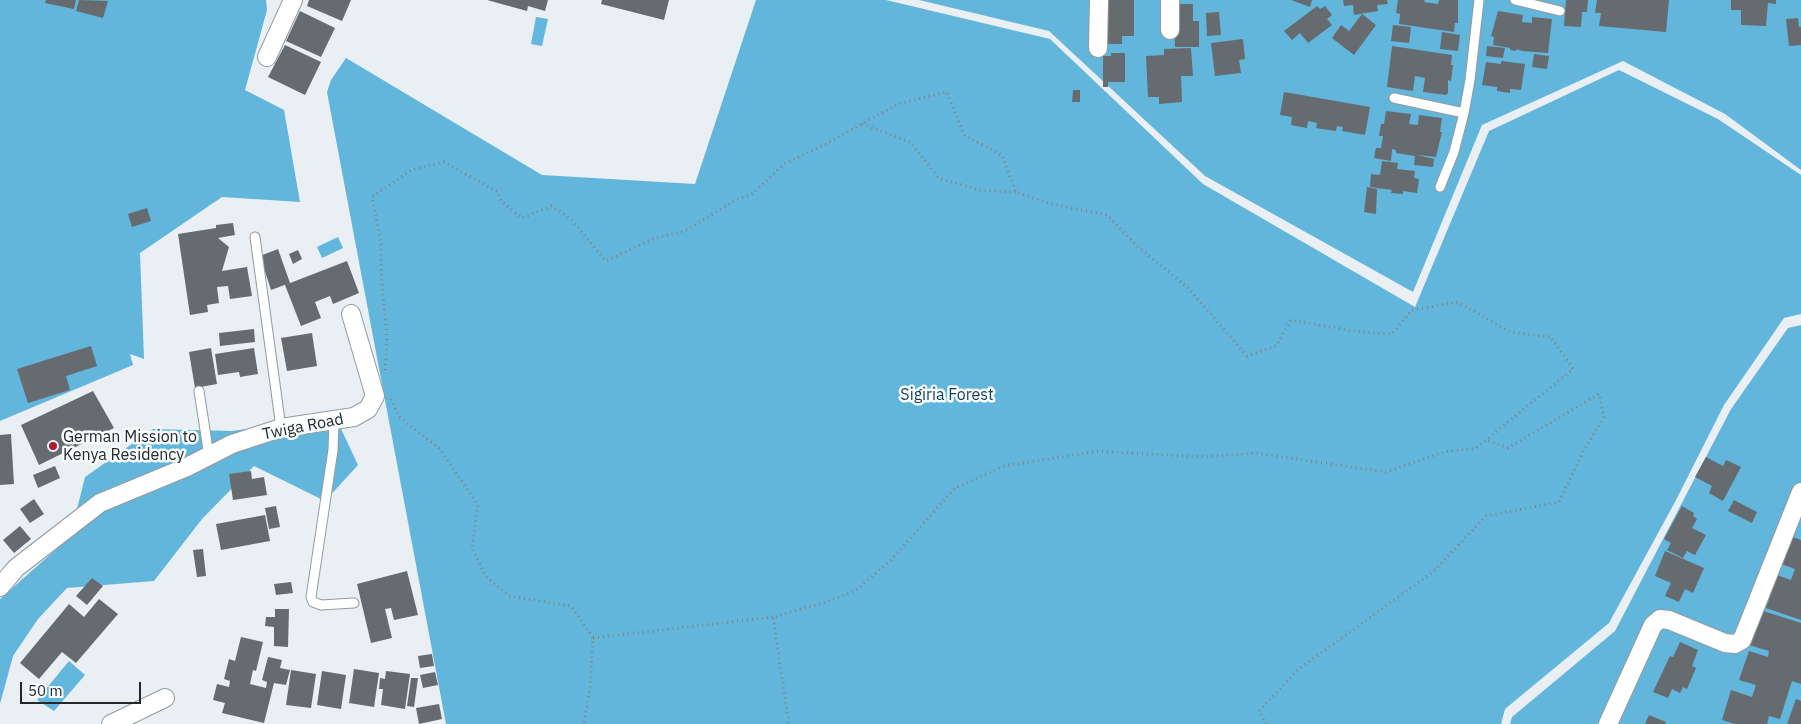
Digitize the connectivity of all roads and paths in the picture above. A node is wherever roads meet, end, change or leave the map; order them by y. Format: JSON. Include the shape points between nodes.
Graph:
{"nodes":[{"id":1,"x":293,"y":0,"type":"edge"},
{"id":2,"x":1099,"y":0,"type":"edge"},
{"id":3,"x":1170,"y":0,"type":"edge"},
{"id":4,"x":1479,"y":0,"type":"edge"},
{"id":5,"x":1515,"y":0,"type":"edge"},
{"id":6,"x":1560,"y":11,"type":"dead end"},
{"id":7,"x":1170,"y":30,"type":"dead end"},
{"id":8,"x":1098,"y":48,"type":"dead end"},
{"id":9,"x":266,"y":57,"type":"dead end"},
{"id":10,"x":1394,"y":98,"type":"dead end"},
{"id":11,"x":1464,"y":113,"type":"junction"},
{"id":12,"x":862,"y":124,"type":"junction"},
{"id":13,"x":1440,"y":187,"type":"dead end"},
{"id":14,"x":1016,"y":192,"type":"junction"},
{"id":15,"x":255,"y":237,"type":"dead end"},
{"id":16,"x":351,"y":314,"type":"dead end"},
{"id":17,"x":385,"y":374,"type":"dead end"},
{"id":18,"x":200,"y":391,"type":"dead end"},
{"id":19,"x":388,"y":391,"type":"dead end"},
{"id":20,"x":334,"y":420,"type":"junction"},
{"id":21,"x":281,"y":428,"type":"junction"},
{"id":22,"x":1487,"y":440,"type":"junction"},
{"id":23,"x":209,"y":456,"type":"junction"},
{"id":24,"x":1801,"y":492,"type":"edge"},
{"id":25,"x":0,"y":587,"type":"edge"},
{"id":26,"x":354,"y":603,"type":"dead end"},
{"id":27,"x":772,"y":616,"type":"junction"},
{"id":28,"x":592,"y":638,"type":"junction"},
{"id":29,"x":165,"y":698,"type":"dead end"},
{"id":30,"x":111,"y":724,"type":"edge"},
{"id":31,"x":584,"y":724,"type":"edge"},
{"id":32,"x":789,"y":724,"type":"edge"},
{"id":33,"x":1266,"y":724,"type":"edge"},
{"id":34,"x":1608,"y":724,"type":"edge"}],
"edges":[{"from":1,"to":9,"type":"street"},
{"from":2,"to":8,"type":"street"},
{"from":3,"to":7,"type":"street"},
{"from":4,"to":11,"type":"lane"},
{"from":5,"to":6,"type":"lane"},
{"from":10,"to":11,"type":"lane"},
{"from":11,"to":13,"type":"lane","via":[[1454,152]]},
{"from":12,"to":14,"type":"path","via":[[910,142],[939,178],[979,190]]},
{"from":12,"to":14,"type":"path","via":[[898,104],[946,92],[964,135],[1002,155]]},
{"from":12,"to":17,"type":"path","via":[[784,164],[752,194],[734,200],[685,231],[655,238],[606,261],[570,218],[550,206],[522,218],[501,201],[498,192],[444,162],[411,170],[372,197],[381,244],[387,339]]},
{"from":14,"to":22,"type":"path","via":[[1107,215],[1136,245],[1188,288],[1247,356],[1276,346],[1291,320],[1392,334],[1412,310],[1458,302],[1510,332],[1551,337],[1572,370]]},
{"from":15,"to":21,"type":"lane"},
{"from":16,"to":20,"type":"street","name":"Twiga Road","via":[[375,396],[368,409],[354,418]]},
{"from":18,"to":23,"type":"lane"},
{"from":19,"to":28,"type":"path","via":[[399,417],[439,448],[478,505],[472,548],[486,577],[509,596],[571,606]]},
{"from":20,"to":21,"type":"street","name":"Twiga Road"},
{"from":20,"to":26,"type":"lane","via":[[333,450],[311,597],[313,602],[321,605]]},
{"from":21,"to":23,"type":"street","name":"Twiga Road","via":[[232,444]]},
{"from":22,"to":27,"type":"path","via":[[1476,448],[1444,452],[1386,472],[1255,453],[1199,457],[1098,451],[1004,466],[955,488],[890,561],[855,591]]},
{"from":22,"to":33,"type":"path","via":[[1508,448],[1599,394],[1604,416],[1559,502],[1486,516],[1434,571],[1298,669],[1259,711]]},
{"from":23,"to":25,"type":"street","name":"Twiga Road","via":[[100,502],[16,568]]},
{"from":24,"to":34,"type":"street","via":[[1742,640],[1735,644],[1725,643],[1660,619],[1653,625]]},
{"from":27,"to":28,"type":"path"},
{"from":27,"to":32,"type":"path"},
{"from":28,"to":31,"type":"path","via":[[590,688]]},
{"from":29,"to":30,"type":"street"}]}
